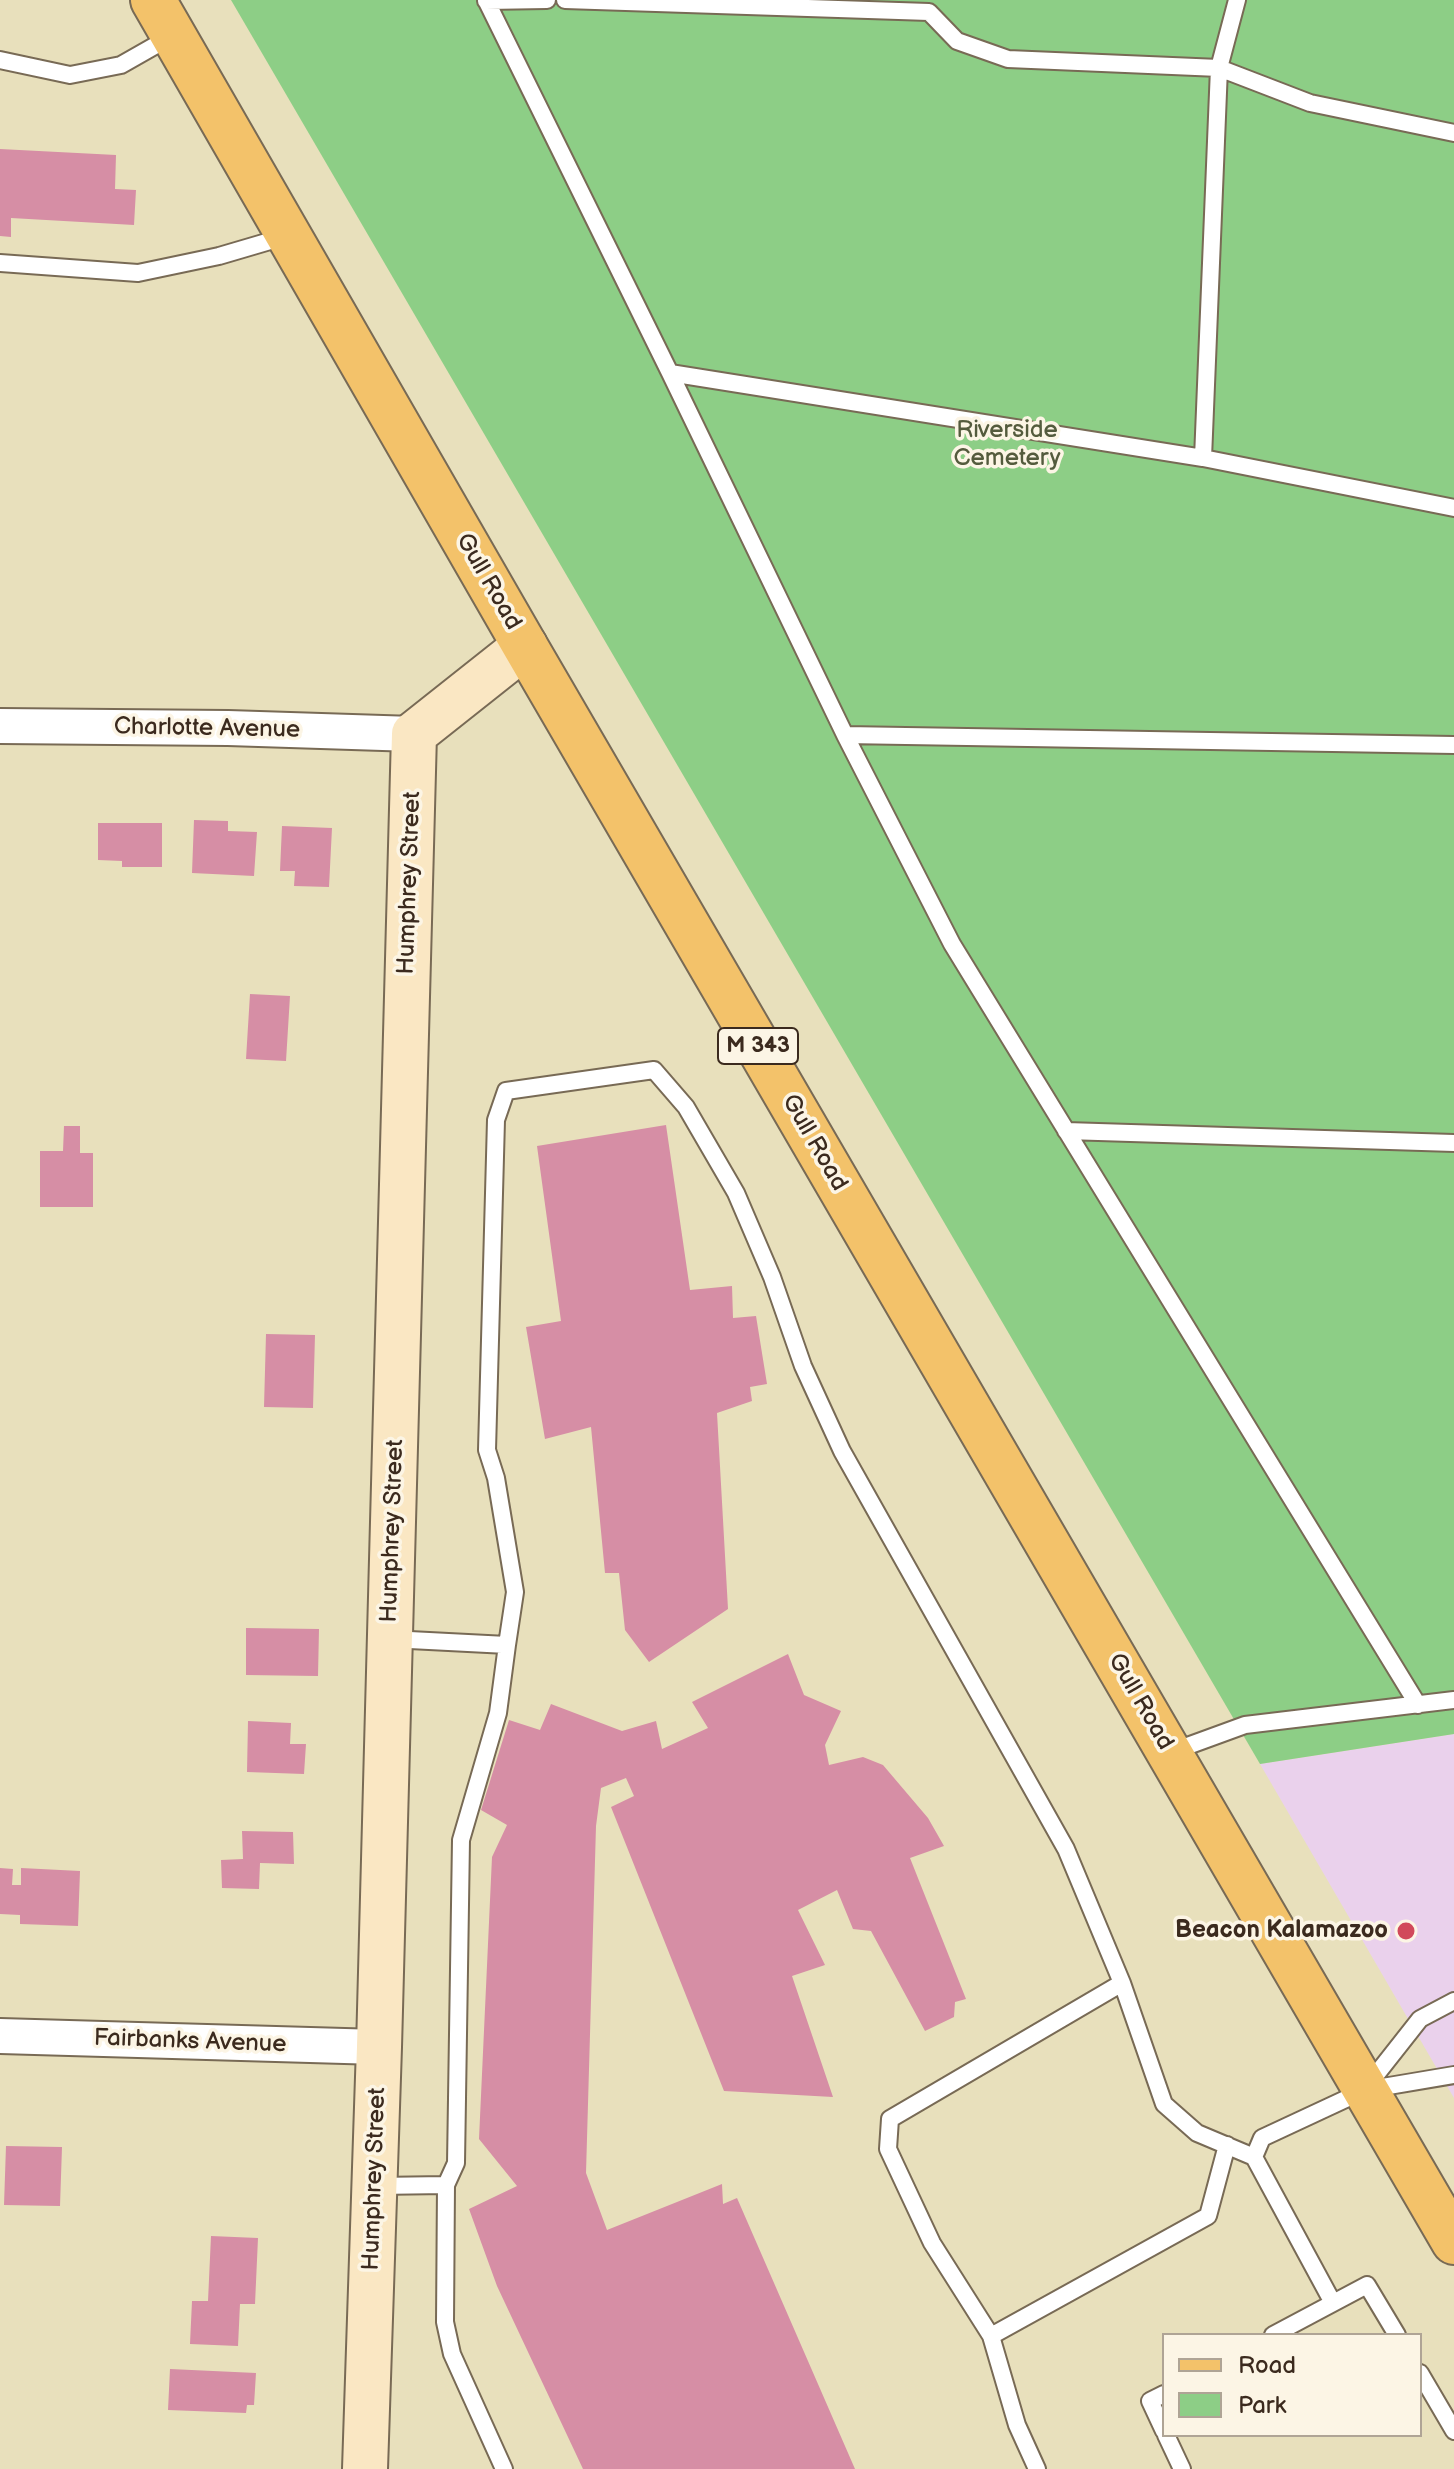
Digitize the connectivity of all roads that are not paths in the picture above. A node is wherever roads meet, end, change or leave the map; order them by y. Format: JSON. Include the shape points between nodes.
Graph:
{"nodes":[{"id":1,"x":547,"y":0,"type":"edge"},
{"id":2,"x":565,"y":0,"type":"edge"},
{"id":3,"x":1237,"y":0,"type":"edge"},
{"id":4,"x":486,"y":1,"type":"edge"},
{"id":5,"x":929,"y":6,"type":"edge"},
{"id":6,"x":163,"y":18,"type":"edge"},
{"id":7,"x":0,"y":60,"type":"edge"},
{"id":8,"x":1219,"y":68,"type":"junction"},
{"id":9,"x":1454,"y":133,"type":"edge"},
{"id":10,"x":288,"y":235,"type":"junction"},
{"id":11,"x":0,"y":263,"type":"edge"},
{"id":12,"x":670,"y":373,"type":"junction"},
{"id":13,"x":1203,"y":458,"type":"junction"},
{"id":14,"x":1454,"y":508,"type":"edge"},
{"id":15,"x":525,"y":646,"type":"junction"},
{"id":16,"x":0,"y":726,"type":"edge"},
{"id":17,"x":414,"y":734,"type":"junction"},
{"id":18,"x":845,"y":735,"type":"junction"},
{"id":19,"x":1454,"y":745,"type":"edge"},
{"id":20,"x":1066,"y":1131,"type":"junction"},
{"id":21,"x":1454,"y":1143,"type":"edge"},
{"id":22,"x":390,"y":1639,"type":"junction"},
{"id":23,"x":507,"y":1645,"type":"junction"},
{"id":24,"x":1454,"y":1700,"type":"edge"},
{"id":25,"x":1418,"y":1705,"type":"junction"},
{"id":26,"x":1169,"y":1752,"type":"junction"},
{"id":27,"x":1122,"y":1983,"type":"junction"},
{"id":28,"x":1454,"y":2001,"type":"edge"},
{"id":29,"x":0,"y":2036,"type":"edge"},
{"id":30,"x":379,"y":2047,"type":"junction"},
{"id":31,"x":1454,"y":2075,"type":"edge"},
{"id":32,"x":1365,"y":2090,"type":"junction"},
{"id":33,"x":1227,"y":2145,"type":"junction"},
{"id":34,"x":1254,"y":2157,"type":"junction"},
{"id":35,"x":446,"y":2185,"type":"junction"},
{"id":36,"x":374,"y":2186,"type":"junction"},
{"id":37,"x":1454,"y":2242,"type":"edge"},
{"id":38,"x":1333,"y":2303,"type":"junction"},
{"id":39,"x":1277,"y":2333,"type":"edge"},
{"id":40,"x":1396,"y":2333,"type":"edge"},
{"id":41,"x":991,"y":2336,"type":"junction"},
{"id":42,"x":1422,"y":2376,"type":"edge"},
{"id":43,"x":1162,"y":2395,"type":"edge"},
{"id":44,"x":1162,"y":2427,"type":"edge"},
{"id":45,"x":1454,"y":2431,"type":"edge"},
{"id":46,"x":1167,"y":2437,"type":"edge"},
{"id":47,"x":365,"y":2469,"type":"edge"},
{"id":48,"x":504,"y":2469,"type":"edge"},
{"id":49,"x":1037,"y":2469,"type":"edge"},
{"id":50,"x":1182,"y":2469,"type":"edge"}],
"edges":[{"from":1,"to":4,"type":"lane"},
{"from":2,"to":5,"type":"lane"},
{"from":3,"to":8,"type":"lane"},
{"from":4,"to":12,"type":"lane"},
{"from":5,"to":8,"type":"lane","via":[[957,41],[1008,59]]},
{"from":6,"to":7,"type":"lane","via":[[121,65],[70,75]]},
{"from":6,"to":10,"type":"main road","name":"Gull Road","number":"M 343"},
{"from":8,"to":9,"type":"lane","via":[[1310,103]]},
{"from":8,"to":13,"type":"lane"},
{"from":10,"to":11,"type":"lane","via":[[138,273]]},
{"from":10,"to":15,"type":"main road","name":"Gull Road","number":"M 343"},
{"from":12,"to":13,"type":"lane"},
{"from":12,"to":18,"type":"lane"},
{"from":13,"to":14,"type":"lane"},
{"from":15,"to":17,"type":"street"},
{"from":15,"to":26,"type":"main road","name":"Gull Road","number":"M 343"},
{"from":16,"to":17,"type":"street","name":"Charlotte Avenue"},
{"from":17,"to":22,"type":"street","name":"Humphrey Street"},
{"from":18,"to":19,"type":"lane"},
{"from":18,"to":20,"type":"lane","via":[[952,944]]},
{"from":20,"to":21,"type":"lane"},
{"from":20,"to":25,"type":"lane"},
{"from":22,"to":23,"type":"lane"},
{"from":22,"to":30,"type":"street","name":"Humphrey Street"},
{"from":23,"to":27,"type":"lane","via":[[515,1592],[487,1450],[496,1120],[506,1091],[654,1070],[686,1107],[736,1193],[842,1451],[1066,1849]]},
{"from":23,"to":35,"type":"lane","via":[[498,1713],[461,1840],[456,2163]]},
{"from":24,"to":25,"type":"lane"},
{"from":25,"to":26,"type":"lane","via":[[1245,1725]]},
{"from":26,"to":32,"type":"main road","name":"Gull Road","number":"M 343"},
{"from":27,"to":33,"type":"lane","via":[[1164,2104],[1197,2133]]},
{"from":27,"to":41,"type":"lane","via":[[890,2119],[888,2149],[894,2162],[932,2243]]},
{"from":28,"to":32,"type":"lane","via":[[1420,2019]]},
{"from":29,"to":30,"type":"street","name":"Fairbanks Avenue"},
{"from":30,"to":36,"type":"street","name":"Humphrey Street"},
{"from":31,"to":32,"type":"lane"},
{"from":32,"to":34,"type":"lane","via":[[1262,2138]]},
{"from":32,"to":37,"type":"main road","name":"Gull Road","number":"M 343"},
{"from":33,"to":34,"type":"lane"},
{"from":33,"to":41,"type":"lane","via":[[1208,2216]]},
{"from":34,"to":38,"type":"lane"},
{"from":35,"to":36,"type":"lane"},
{"from":35,"to":48,"type":"lane","via":[[445,2322],[452,2354]]},
{"from":36,"to":47,"type":"street","name":"Humphrey Street"},
{"from":38,"to":39,"type":"lane"},
{"from":38,"to":40,"type":"lane","via":[[1367,2285]]},
{"from":41,"to":49,"type":"lane","via":[[1017,2425]]},
{"from":42,"to":45,"type":"lane"},
{"from":43,"to":44,"type":"lane","via":[[1150,2401]]},
{"from":46,"to":50,"type":"lane"}]}
